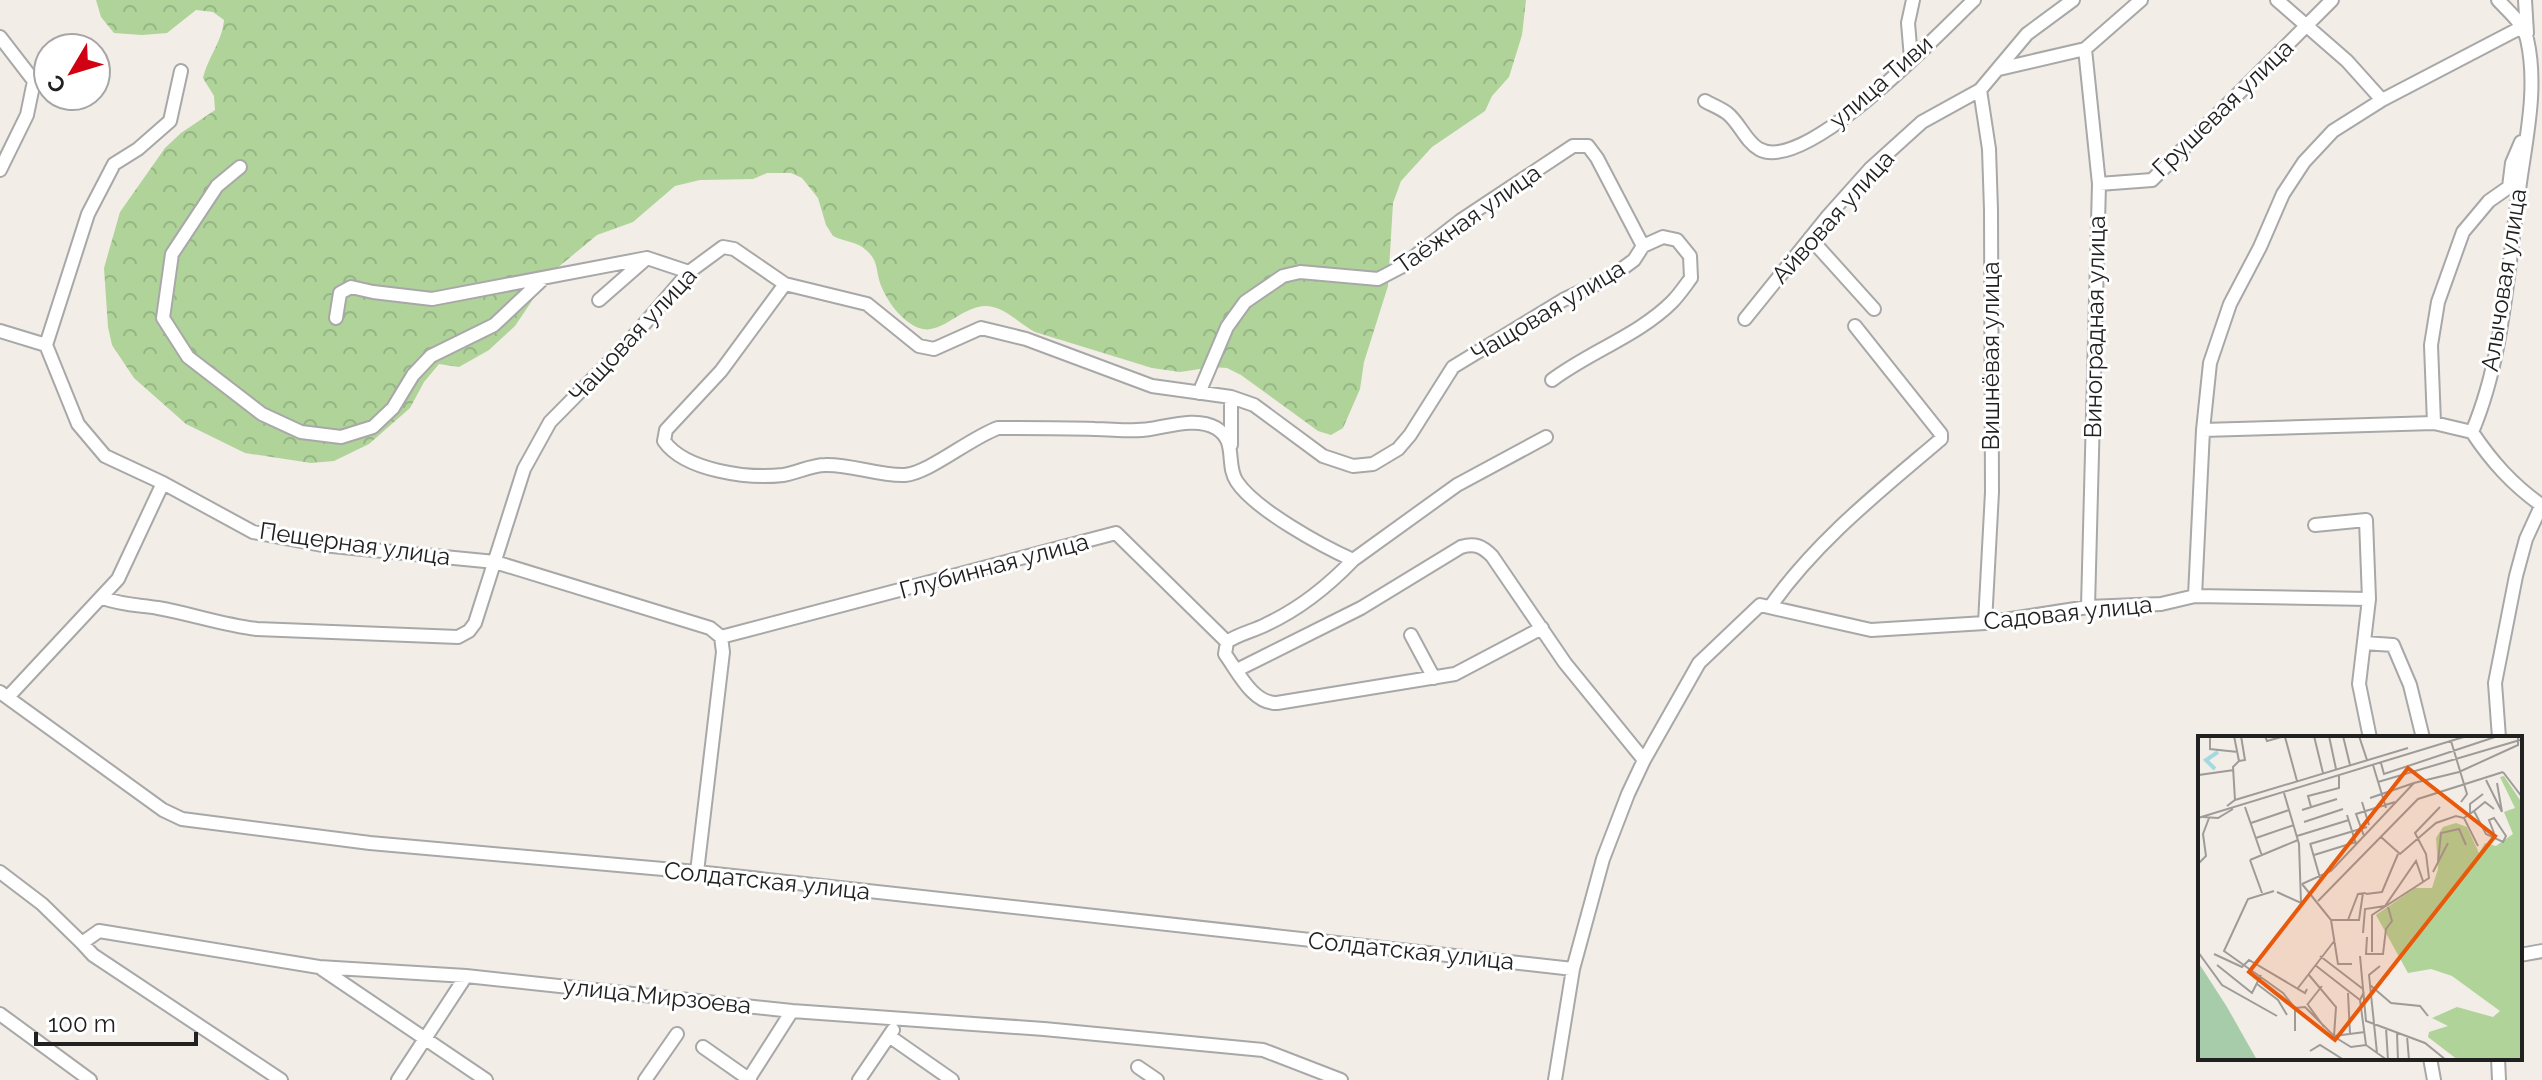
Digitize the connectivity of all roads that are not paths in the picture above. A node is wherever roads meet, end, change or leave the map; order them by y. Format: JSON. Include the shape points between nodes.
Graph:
{"nodes":[{"id":1,"x":1913,"y":0,"type":"edge"},
{"id":2,"x":1974,"y":0,"type":"edge"},
{"id":3,"x":2073,"y":0,"type":"edge"},
{"id":4,"x":2141,"y":0,"type":"edge"},
{"id":5,"x":2277,"y":0,"type":"edge"},
{"id":6,"x":2332,"y":0,"type":"edge"},
{"id":7,"x":2498,"y":0,"type":"edge"},
{"id":8,"x":2525,"y":0,"type":"edge"},
{"id":9,"x":2307,"y":25,"type":"junction"},
{"id":10,"x":2522,"y":27,"type":"junction"},
{"id":11,"x":0,"y":37,"type":"edge"},
{"id":12,"x":2527,"y":40,"type":"junction"},
{"id":13,"x":2085,"y":49,"type":"junction"},
{"id":14,"x":1911,"y":58,"type":"junction"},
{"id":15,"x":1999,"y":69,"type":"junction"},
{"id":16,"x":181,"y":71,"type":"dead end"},
{"id":17,"x":1980,"y":90,"type":"junction"},
{"id":18,"x":2382,"y":100,"type":"junction"},
{"id":19,"x":1705,"y":101,"type":"dead end"},
{"id":20,"x":2527,"y":128,"type":"junction"},
{"id":21,"x":240,"y":167,"type":"dead end"},
{"id":22,"x":0,"y":170,"type":"edge"},
{"id":23,"x":2099,"y":184,"type":"junction"},
{"id":24,"x":1810,"y":238,"type":"junction"},
{"id":25,"x":1643,"y":246,"type":"junction"},
{"id":26,"x":647,"y":258,"type":"junction"},
{"id":27,"x":689,"y":272,"type":"junction"},
{"id":28,"x":544,"y":278,"type":"junction"},
{"id":29,"x":785,"y":284,"type":"junction"},
{"id":30,"x":599,"y":300,"type":"dead end"},
{"id":31,"x":1874,"y":309,"type":"dead end"},
{"id":32,"x":336,"y":318,"type":"dead end"},
{"id":33,"x":1745,"y":319,"type":"dead end"},
{"id":34,"x":1855,"y":326,"type":"dead end"},
{"id":35,"x":0,"y":331,"type":"edge"},
{"id":36,"x":46,"y":345,"type":"junction"},
{"id":37,"x":1552,"y":380,"type":"dead end"},
{"id":38,"x":1199,"y":393,"type":"junction"},
{"id":39,"x":1231,"y":397,"type":"junction"},
{"id":40,"x":2434,"y":423,"type":"junction"},
{"id":41,"x":2203,"y":430,"type":"junction"},
{"id":42,"x":2472,"y":432,"type":"junction"},
{"id":43,"x":1546,"y":437,"type":"dead end"},
{"id":44,"x":1231,"y":445,"type":"junction"},
{"id":45,"x":163,"y":483,"type":"junction"},
{"id":46,"x":2541,"y":505,"type":"edge"},
{"id":47,"x":2315,"y":525,"type":"dead end"},
{"id":48,"x":1353,"y":560,"type":"junction"},
{"id":49,"x":495,"y":562,"type":"junction"},
{"id":50,"x":2195,"y":596,"type":"junction"},
{"id":51,"x":103,"y":598,"type":"junction"},
{"id":52,"x":2369,"y":599,"type":"junction"},
{"id":53,"x":1770,"y":607,"type":"junction"},
{"id":54,"x":2088,"y":607,"type":"junction"},
{"id":55,"x":1985,"y":623,"type":"junction"},
{"id":56,"x":1542,"y":628,"type":"junction"},
{"id":57,"x":1411,"y":635,"type":"dead end"},
{"id":58,"x":721,"y":637,"type":"junction"},
{"id":59,"x":1227,"y":642,"type":"junction"},
{"id":60,"x":2364,"y":643,"type":"junction"},
{"id":61,"x":1237,"y":670,"type":"junction"},
{"id":62,"x":1434,"y":678,"type":"junction"},
{"id":63,"x":4,"y":694,"type":"edge"},
{"id":64,"x":2370,"y":736,"type":"edge"},
{"id":65,"x":2423,"y":736,"type":"edge"},
{"id":66,"x":2499,"y":736,"type":"edge"},
{"id":67,"x":1644,"y":760,"type":"junction"},
{"id":68,"x":0,"y":872,"type":"edge"},
{"id":69,"x":697,"y":872,"type":"junction"},
{"id":70,"x":82,"y":943,"type":"junction"},
{"id":71,"x":2542,"y":951,"type":"edge"},
{"id":72,"x":2522,"y":955,"type":"edge"},
{"id":73,"x":319,"y":967,"type":"junction"},
{"id":74,"x":1573,"y":969,"type":"junction"},
{"id":75,"x":466,"y":976,"type":"junction"},
{"id":76,"x":792,"y":1011,"type":"junction"},
{"id":77,"x":0,"y":1014,"type":"edge"},
{"id":78,"x":901,"y":1019,"type":"junction"},
{"id":79,"x":677,"y":1034,"type":"dead end"},
{"id":80,"x":889,"y":1036,"type":"junction"},
{"id":81,"x":427,"y":1038,"type":"junction"},
{"id":82,"x":703,"y":1047,"type":"dead end"},
{"id":83,"x":2430,"y":1060,"type":"edge"},
{"id":84,"x":2498,"y":1060,"type":"edge"},
{"id":85,"x":1138,"y":1067,"type":"dead end"},
{"id":86,"x":90,"y":1080,"type":"edge"},
{"id":87,"x":281,"y":1080,"type":"edge"},
{"id":88,"x":398,"y":1080,"type":"edge"},
{"id":89,"x":486,"y":1080,"type":"edge"},
{"id":90,"x":645,"y":1080,"type":"edge"},
{"id":91,"x":749,"y":1080,"type":"edge"},
{"id":92,"x":859,"y":1080,"type":"edge"},
{"id":93,"x":952,"y":1080,"type":"edge"},
{"id":94,"x":1157,"y":1080,"type":"edge"},
{"id":95,"x":1341,"y":1080,"type":"edge"},
{"id":96,"x":1555,"y":1080,"type":"edge"},
{"id":97,"x":2434,"y":1080,"type":"edge"},
{"id":98,"x":2499,"y":1080,"type":"edge"}],
"edges":[{"from":1,"to":14,"type":"street","via":[[1908,23]]},
{"from":2,"to":14,"type":"street","name":"улица Тиви"},
{"from":3,"to":15,"type":"street","name":"Айвовая улица","via":[[2027,34]]},
{"from":4,"to":13,"type":"street"},
{"from":5,"to":9,"type":"street"},
{"from":6,"to":9,"type":"street","name":"Грушевая улица"},
{"from":7,"to":10,"type":"street"},
{"from":8,"to":12,"type":"street"},
{"from":9,"to":18,"type":"street"},
{"from":9,"to":23,"type":"street","name":"Грушевая улица","via":[[2152,180]]},
{"from":10,"to":12,"type":"street","name":"Алычовая улица"},
{"from":10,"to":18,"type":"street"},
{"from":11,"to":22,"type":"street","via":[[34,81],[27,115]]},
{"from":12,"to":20,"type":"street","name":"Алычовая улица","via":[[2532,96]]},
{"from":13,"to":15,"type":"street"},
{"from":13,"to":23,"type":"street","name":"Виноградная улица"},
{"from":14,"to":19,"type":"street","name":"улица Тиви","via":[[1837,125],[1777,153],[1759,149],[1727,113]]},
{"from":15,"to":17,"type":"street","name":"Айвовая улица"},
{"from":16,"to":36,"type":"street","via":[[170,121],[114,164],[88,214]]},
{"from":17,"to":24,"type":"street","name":"Айвовая улица","via":[[1922,122],[1870,169]]},
{"from":17,"to":55,"type":"street","name":"Вишнёвая улица","via":[[1991,210],[1992,492]]},
{"from":18,"to":41,"type":"street","via":[[2333,131],[2283,194],[2225,318],[2210,363]]},
{"from":20,"to":40,"type":"street","via":[[2512,163],[2509,187],[2463,232],[2438,302],[2431,345]]},
{"from":20,"to":42,"type":"street","name":"Алычовая улица","via":[[2503,311],[2483,406]]},
{"from":21,"to":28,"type":"street","via":[[217,186],[172,254],[163,318],[188,357],[262,414],[301,432],[341,437],[373,427],[431,356],[494,325]]},
{"from":23,"to":54,"type":"street","name":"Виноградная улица"},
{"from":24,"to":31,"type":"street"},
{"from":24,"to":33,"type":"street","name":"Айвовая улица"},
{"from":25,"to":37,"type":"street","via":[[1663,237],[1677,240],[1690,256],[1691,278],[1672,303]]},
{"from":25,"to":38,"type":"street","name":"Таёжная улица","via":[[1597,158],[1588,146],[1573,146],[1378,279],[1300,272],[1283,276],[1245,302],[1227,327]]},
{"from":25,"to":39,"type":"street","name":"Чащовая улица","via":[[1611,277],[1453,367],[1410,435],[1373,464],[1353,466],[1323,456],[1254,405]]},
{"from":26,"to":27,"type":"street"},
{"from":26,"to":28,"type":"street"},
{"from":26,"to":30,"type":"street"},
{"from":27,"to":29,"type":"street","name":"Чащовая улица","via":[[723,247]]},
{"from":27,"to":49,"type":"street","name":"Чащовая улица","via":[[550,422],[524,469]]},
{"from":28,"to":32,"type":"street","via":[[432,299],[351,287],[340,293]]},
{"from":29,"to":38,"type":"street","name":"Чащовая улица","via":[[867,304],[919,346],[934,349],[981,328],[1026,339],[1152,386]]},
{"from":29,"to":44,"type":"street","via":[[721,371],[666,430],[664,441],[671,450],[713,469],[752,477],[786,475],[824,464],[906,475],[998,428],[1146,430],[1204,424],[1218,429]]},
{"from":34,"to":53,"type":"street","via":[[1941,439],[1845,521],[1794,573]]},
{"from":35,"to":36,"type":"street"},
{"from":36,"to":45,"type":"street","name":"Пещерная улица","via":[[78,424],[105,456]]},
{"from":38,"to":39,"type":"street","name":"Чащовая улица"},
{"from":39,"to":44,"type":"street"},
{"from":40,"to":41,"type":"street"},
{"from":40,"to":42,"type":"street"},
{"from":41,"to":50,"type":"street"},
{"from":42,"to":46,"type":"street","via":[[2513,485]]},
{"from":43,"to":48,"type":"street","via":[[1457,485]]},
{"from":44,"to":48,"type":"street","via":[[1238,485],[1318,545]]},
{"from":45,"to":49,"type":"street","name":"Пещерная улица","via":[[253,532],[322,545]]},
{"from":45,"to":51,"type":"street","via":[[118,579]]},
{"from":46,"to":66,"type":"street","via":[[2516,576],[2495,683]]},
{"from":47,"to":52,"type":"street","via":[[2366,520]]},
{"from":48,"to":59,"type":"street","via":[[1297,606]]},
{"from":49,"to":51,"type":"street","name":"Чащовая улица","via":[[475,623],[458,637],[257,629]]},
{"from":49,"to":58,"type":"street","name":"Пещерная улица","via":[[710,628]]},
{"from":50,"to":52,"type":"street","name":"Садовая улица"},
{"from":50,"to":54,"type":"street","name":"Садовая улица","via":[[2161,604]]},
{"from":51,"to":63,"type":"street"},
{"from":52,"to":60,"type":"street"},
{"from":53,"to":55,"type":"street","name":"Садовая улица","via":[[1871,630]]},
{"from":53,"to":67,"type":"street","via":[[1760,605],[1699,663]]},
{"from":54,"to":55,"type":"street","name":"Садовая улица"},
{"from":56,"to":61,"type":"street","via":[[1492,556],[1472,544]]},
{"from":56,"to":62,"type":"street","via":[[1455,674]]},
{"from":56,"to":67,"type":"street"},
{"from":57,"to":62,"type":"street"},
{"from":58,"to":59,"type":"street","name":"Глубинная улица","via":[[1116,533]]},
{"from":58,"to":69,"type":"street"},
{"from":59,"to":61,"type":"street","via":[[1225,654]]},
{"from":60,"to":64,"type":"street","via":[[2359,684]]},
{"from":60,"to":65,"type":"street","via":[[2393,645]]},
{"from":61,"to":62,"type":"street","via":[[1267,704]]},
{"from":63,"to":69,"type":"street","name":"Солдатская улица","via":[[182,819],[370,843]]},
{"from":67,"to":74,"type":"street","via":[[1603,859]]},
{"from":68,"to":70,"type":"street"},
{"from":69,"to":74,"type":"street","name":"Солдатская улица"},
{"from":70,"to":73,"type":"street","name":"улица Мирзоева","via":[[99,931],[109,932]]},
{"from":70,"to":87,"type":"street"},
{"from":71,"to":72,"type":"street"},
{"from":73,"to":75,"type":"street","name":"улица Мирзоева"},
{"from":73,"to":81,"type":"street"},
{"from":74,"to":96,"type":"street"},
{"from":75,"to":76,"type":"street","name":"улица Мирзоева"},
{"from":75,"to":81,"type":"street"},
{"from":76,"to":78,"type":"street","name":"улица Мирзоева"},
{"from":76,"to":91,"type":"street"},
{"from":77,"to":86,"type":"street"},
{"from":78,"to":80,"type":"street"},
{"from":78,"to":95,"type":"street","name":"улица Мирзоева","via":[[1263,1050]]},
{"from":79,"to":90,"type":"street"},
{"from":80,"to":92,"type":"street"},
{"from":80,"to":93,"type":"street"},
{"from":81,"to":88,"type":"street"},
{"from":81,"to":89,"type":"street"},
{"from":82,"to":91,"type":"street"},
{"from":83,"to":97,"type":"street"},
{"from":84,"to":98,"type":"street"},
{"from":85,"to":94,"type":"street"}]}
